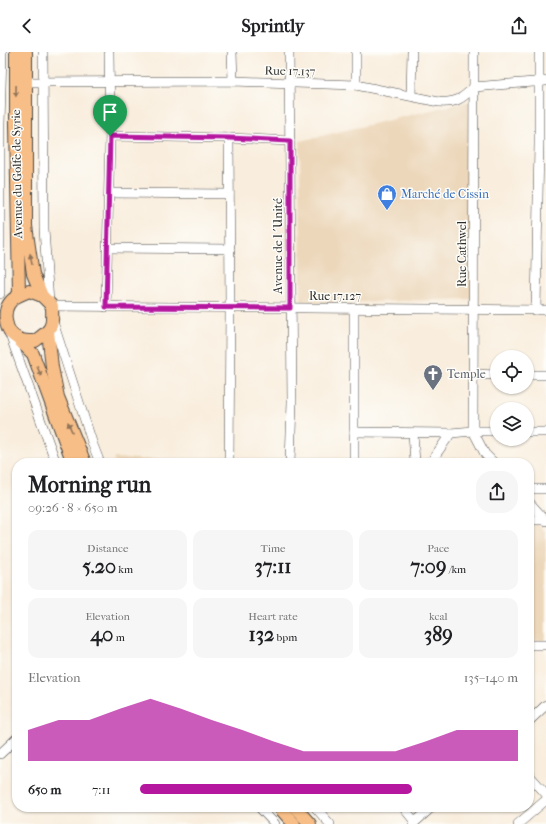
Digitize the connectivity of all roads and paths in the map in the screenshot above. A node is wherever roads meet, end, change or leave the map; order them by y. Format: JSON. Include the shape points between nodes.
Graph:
{"nodes":[{"id":1,"x":2,"y":52,"type":"edge"},
{"id":2,"x":16,"y":52,"type":"edge"},
{"id":3,"x":26,"y":52,"type":"edge"},
{"id":4,"x":43,"y":52,"type":"edge"},
{"id":5,"x":109,"y":52,"type":"edge"},
{"id":6,"x":232,"y":52,"type":"edge"},
{"id":7,"x":289,"y":52,"type":"edge"},
{"id":8,"x":356,"y":52,"type":"edge"},
{"id":9,"x":412,"y":52,"type":"edge"},
{"id":10,"x":474,"y":52,"type":"edge"},
{"id":11,"x":539,"y":52,"type":"edge"},
{"id":12,"x":233,"y":81,"type":"junction"},
{"id":13,"x":542,"y":81,"type":"edge"},
{"id":14,"x":26,"y":82,"type":"junction"},
{"id":15,"x":43,"y":82,"type":"junction"},
{"id":16,"x":109,"y":82,"type":"junction"},
{"id":17,"x":289,"y":83,"type":"junction"},
{"id":18,"x":356,"y":85,"type":"junction"},
{"id":19,"x":474,"y":87,"type":"junction"},
{"id":20,"x":411,"y":96,"type":"junction"},
{"id":21,"x":0,"y":124,"type":"edge"},
{"id":22,"x":16,"y":124,"type":"junction"},
{"id":23,"x":110,"y":136,"type":"junction"},
{"id":24,"x":229,"y":138,"type":"junction"},
{"id":25,"x":290,"y":141,"type":"junction"},
{"id":26,"x":542,"y":144,"type":"edge"},
{"id":27,"x":109,"y":193,"type":"junction"},
{"id":28,"x":229,"y":194,"type":"junction"},
{"id":29,"x":107,"y":248,"type":"junction"},
{"id":30,"x":230,"y":249,"type":"junction"},
{"id":31,"x":0,"y":294,"type":"edge"},
{"id":32,"x":19,"y":296,"type":"junction"},
{"id":33,"x":48,"y":302,"type":"junction"},
{"id":34,"x":4,"y":306,"type":"edge"},
{"id":35,"x":106,"y":307,"type":"junction"},
{"id":36,"x":230,"y":307,"type":"junction"},
{"id":37,"x":290,"y":308,"type":"junction"},
{"id":38,"x":354,"y":308,"type":"junction"},
{"id":39,"x":474,"y":310,"type":"junction"},
{"id":40,"x":536,"y":310,"type":"junction"},
{"id":41,"x":546,"y":310,"type":"edge"},
{"id":42,"x":50,"y":327,"type":"junction"},
{"id":43,"x":8,"y":330,"type":"junction"},
{"id":44,"x":18,"y":339,"type":"junction"},
{"id":45,"x":473,"y":374,"type":"junction"},
{"id":46,"x":490,"y":375,"type":"edge"},
{"id":47,"x":534,"y":375,"type":"edge"},
{"id":48,"x":546,"y":375,"type":"edge"},
{"id":49,"x":473,"y":431,"type":"junction"},
{"id":50,"x":490,"y":431,"type":"edge"},
{"id":51,"x":354,"y":432,"type":"junction"},
{"id":52,"x":534,"y":432,"type":"edge"},
{"id":53,"x":546,"y":432,"type":"edge"},
{"id":54,"x":413,"y":433,"type":"junction"},
{"id":55,"x":451,"y":433,"type":"junction"},
{"id":56,"x":54,"y":458,"type":"edge"},
{"id":57,"x":71,"y":458,"type":"edge"},
{"id":58,"x":83,"y":458,"type":"edge"},
{"id":59,"x":98,"y":458,"type":"edge"},
{"id":60,"x":229,"y":458,"type":"edge"},
{"id":61,"x":290,"y":458,"type":"edge"},
{"id":62,"x":354,"y":458,"type":"edge"},
{"id":63,"x":415,"y":458,"type":"edge"},
{"id":64,"x":434,"y":458,"type":"edge"},
{"id":65,"x":489,"y":458,"type":"edge"},
{"id":66,"x":534,"y":489,"type":"edge"},
{"id":67,"x":546,"y":489,"type":"edge"},
{"id":68,"x":534,"y":507,"type":"edge"},
{"id":69,"x":534,"y":520,"type":"edge"},
{"id":70,"x":546,"y":520,"type":"edge"},
{"id":71,"x":534,"y":645,"type":"edge"},
{"id":72,"x":546,"y":645,"type":"edge"},
{"id":73,"x":546,"y":707,"type":"edge"},
{"id":74,"x":534,"y":717,"type":"edge"},
{"id":75,"x":12,"y":743,"type":"edge"},
{"id":76,"x":0,"y":754,"type":"edge"},
{"id":77,"x":534,"y":781,"type":"edge"},
{"id":78,"x":546,"y":794,"type":"edge"},
{"id":79,"x":546,"y":800,"type":"edge"},
{"id":80,"x":534,"y":810,"type":"edge"},
{"id":81,"x":262,"y":812,"type":"edge"},
{"id":82,"x":276,"y":812,"type":"edge"},
{"id":83,"x":283,"y":812,"type":"edge"},
{"id":84,"x":299,"y":812,"type":"edge"},
{"id":85,"x":319,"y":812,"type":"edge"},
{"id":86,"x":408,"y":812,"type":"edge"},
{"id":87,"x":426,"y":812,"type":"edge"},
{"id":88,"x":532,"y":812,"type":"edge"},
{"id":89,"x":269,"y":822,"type":"edge"},
{"id":90,"x":414,"y":823,"type":"edge"},
{"id":91,"x":294,"y":824,"type":"edge"},
{"id":92,"x":310,"y":824,"type":"edge"},
{"id":93,"x":330,"y":824,"type":"edge"},
{"id":94,"x":518,"y":824,"type":"edge"}],
"edges":[{"from":1,"to":21,"type":"street"},
{"from":2,"to":22,"type":"main road","name":"Avenue du Golfe de Syrie","one_way":true},
{"from":3,"to":14,"type":"main road"},
{"from":4,"to":15,"type":"street"},
{"from":5,"to":16,"type":"street"},
{"from":6,"to":12,"type":"street"},
{"from":7,"to":17,"type":"street","name":"Avenue de l´Unité"},
{"from":8,"to":18,"type":"street"},
{"from":9,"to":20,"type":"street"},
{"from":10,"to":19,"type":"street","name":"Rue Cathwel"},
{"from":11,"to":13,"type":"street"},
{"from":12,"to":16,"type":"street","name":"Rue 17.137"},
{"from":12,"to":17,"type":"street","name":"Rue 17.137"},
{"from":13,"to":19,"type":"street"},
{"from":13,"to":26,"type":"street"},
{"from":14,"to":15,"type":"street","name":"Rue 17.137"},
{"from":33,"to":14,"type":"main road","one_way":true,"via":[[33,274],[26,226]]},
{"from":15,"to":16,"type":"street","name":"Rue 17.137"},
{"from":15,"to":33,"type":"street","via":[[44,229]]},
{"from":16,"to":23,"type":"street"},
{"from":17,"to":18,"type":"street","name":"Rue 17.137"},
{"from":17,"to":25,"type":"street","name":"Avenue de l´Unité"},
{"from":18,"to":20,"type":"street","name":"Rue 17.137"},
{"from":19,"to":20,"type":"street","name":"Rue 17.137","via":[[463,98],[447,102]]},
{"from":19,"to":39,"type":"street","name":"Rue Cathwel"},
{"from":21,"to":22,"type":"street"},
{"from":21,"to":31,"type":"street"},
{"from":22,"to":32,"type":"main road","name":"Avenue du Golfe de Syrie"},
{"from":23,"to":24,"type":"street"},
{"from":23,"to":27,"type":"street"},
{"from":24,"to":25,"type":"street"},
{"from":24,"to":28,"type":"street"},
{"from":25,"to":37,"type":"street","name":"Avenue de l´Unité"},
{"from":26,"to":40,"type":"street"},
{"from":27,"to":28,"type":"street"},
{"from":27,"to":29,"type":"street"},
{"from":28,"to":30,"type":"street"},
{"from":29,"to":30,"type":"street"},
{"from":29,"to":35,"type":"street"},
{"from":30,"to":36,"type":"street"},
{"from":32,"to":33,"type":"main road","via":[[28,291]]},
{"from":32,"to":34,"type":"main road"},
{"from":33,"to":35,"type":"street","name":"Rue 17.127"},
{"from":33,"to":42,"type":"main road"},
{"from":34,"to":43,"type":"main road"},
{"from":35,"to":36,"type":"street","name":"Rue 17.127"},
{"from":36,"to":37,"type":"street","name":"Rue 17.127"},
{"from":36,"to":60,"type":"street"},
{"from":37,"to":38,"type":"street","name":"Rue 17.127"},
{"from":37,"to":61,"type":"street","name":"Avenue de l´Unité"},
{"from":38,"to":39,"type":"street","name":"Rue 17.127"},
{"from":38,"to":51,"type":"street"},
{"from":39,"to":40,"type":"street","name":"Rue 17.127"},
{"from":39,"to":45,"type":"street","name":"Rue Cathwel"},
{"from":40,"to":41,"type":"street","name":"Rue 17.127"},
{"from":42,"to":44,"type":"main road","via":[[35,341]]},
{"from":58,"to":42,"type":"main road","one_way":true,"via":[[58,396],[52,367]]},
{"from":42,"to":59,"type":"street"},
{"from":43,"to":44,"type":"main road"},
{"from":43,"to":56,"type":"street"},
{"from":44,"to":57,"type":"main road","one_way":true,"via":[[33,354]]},
{"from":45,"to":46,"type":"street"},
{"from":45,"to":49,"type":"street","name":"Rue Cathwel"},
{"from":47,"to":48,"type":"street"},
{"from":49,"to":50,"type":"street"},
{"from":49,"to":55,"type":"street"},
{"from":49,"to":65,"type":"street","name":"Rue Cathwel"},
{"from":51,"to":54,"type":"street"},
{"from":51,"to":62,"type":"street"},
{"from":52,"to":53,"type":"street"},
{"from":54,"to":55,"type":"street"},
{"from":54,"to":63,"type":"street"},
{"from":55,"to":64,"type":"street"},
{"from":66,"to":67,"type":"street"},
{"from":68,"to":70,"type":"street"},
{"from":69,"to":70,"type":"street"},
{"from":71,"to":72,"type":"street"},
{"from":73,"to":74,"type":"street"},
{"from":75,"to":76,"type":"street"},
{"from":77,"to":78,"type":"street"},
{"from":79,"to":80,"type":"street"},
{"from":81,"to":89,"type":"street"},
{"from":82,"to":89,"type":"street"},
{"from":83,"to":91,"type":"main road"},
{"from":84,"to":92,"type":"main road"},
{"from":85,"to":93,"type":"street"},
{"from":86,"to":90,"type":"street"},
{"from":87,"to":90,"type":"street"},
{"from":88,"to":94,"type":"street"}]}
